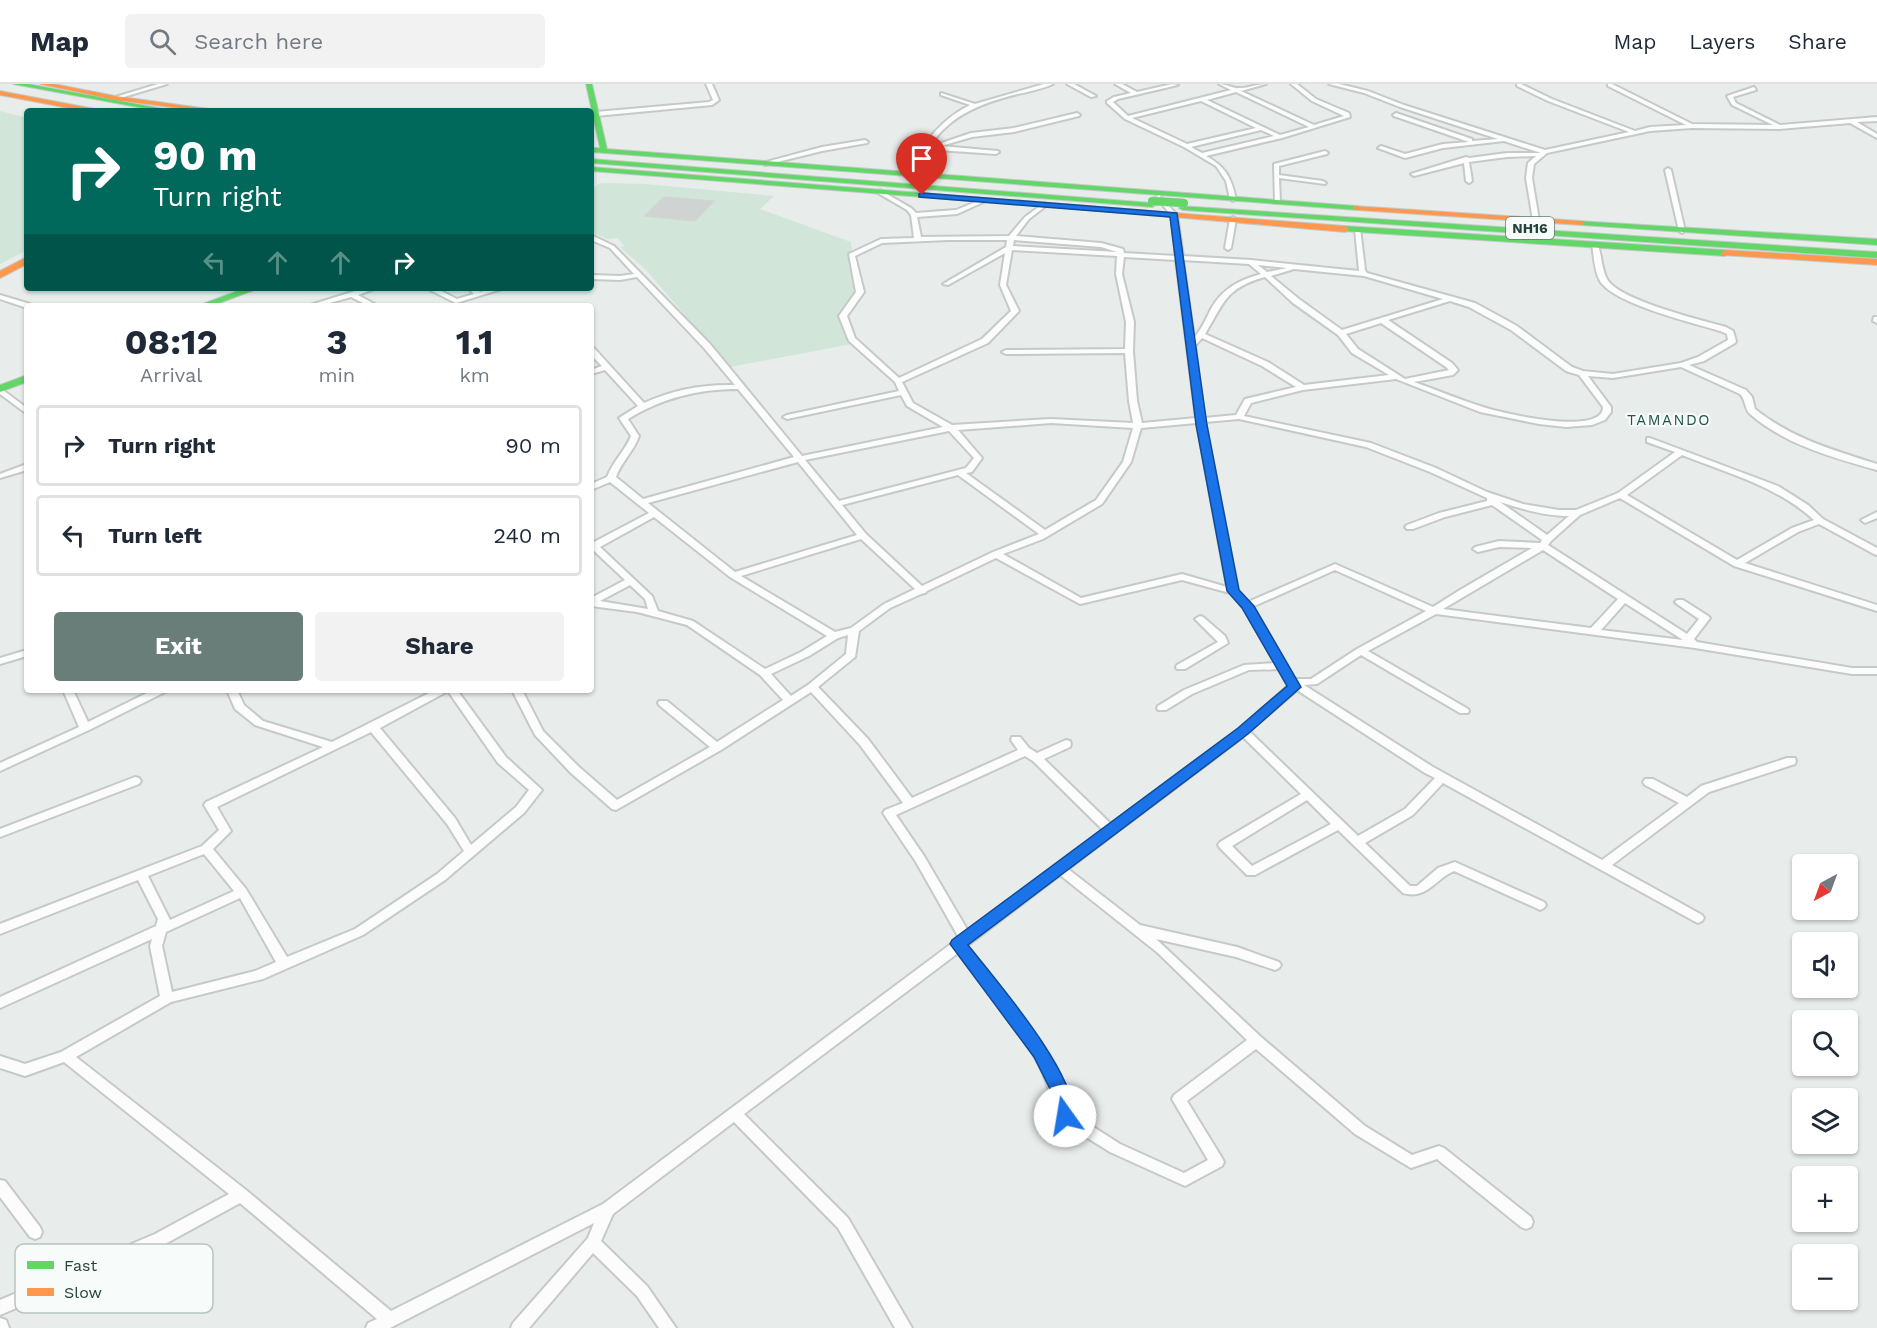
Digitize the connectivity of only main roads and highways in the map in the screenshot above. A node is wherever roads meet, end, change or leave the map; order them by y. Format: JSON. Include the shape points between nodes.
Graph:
{"nodes":[{"id":1,"x":16,"y":84,"type":"edge"},
{"id":2,"x":43,"y":84,"type":"edge"},
{"id":3,"x":589,"y":84,"type":"edge"},
{"id":4,"x":0,"y":85,"type":"edge"},
{"id":5,"x":0,"y":93,"type":"edge"},
{"id":6,"x":79,"y":108,"type":"edge"},
{"id":7,"x":125,"y":108,"type":"edge"},
{"id":8,"x":154,"y":108,"type":"edge"},
{"id":9,"x":197,"y":108,"type":"edge"},
{"id":10,"x":594,"y":162,"type":"edge"},
{"id":11,"x":1153,"y":200,"type":"junction"},
{"id":12,"x":1180,"y":209,"type":"junction"},
{"id":13,"x":1877,"y":242,"type":"edge"},
{"id":14,"x":1877,"y":250,"type":"edge"},
{"id":15,"x":1877,"y":255,"type":"edge"},
{"id":16,"x":24,"y":262,"type":"edge"},
{"id":17,"x":1877,"y":262,"type":"edge"},
{"id":18,"x":0,"y":275,"type":"edge"},
{"id":19,"x":246,"y":291,"type":"edge"},
{"id":20,"x":211,"y":303,"type":"edge"},
{"id":21,"x":24,"y":379,"type":"edge"},
{"id":22,"x":0,"y":389,"type":"edge"}],
"edges":[{"from":1,"to":8,"type":"main road"},
{"from":2,"to":9,"type":"main road"},
{"from":3,"to":10,"type":"main road","via":[[596,114]]},
{"from":4,"to":7,"type":"main road"},
{"from":5,"to":6,"type":"main road"},
{"from":10,"to":11,"type":"main road","number":"NH16"},
{"from":10,"to":11,"type":"main road","via":[[765,163]]},
{"from":10,"to":12,"type":"main road","via":[[880,192],[1044,205]]},
{"from":11,"to":12,"type":"main road","number":"NH16","bridge":true},
{"from":11,"to":13,"type":"main road","via":[[1233,199]]},
{"from":12,"to":14,"type":"main road","number":"NH16"},
{"from":12,"to":15,"type":"main road","number":"NH16"},
{"from":12,"to":17,"type":"main road","via":[[1233,219],[1358,229]]},
{"from":16,"to":18,"type":"main road"},
{"from":19,"to":20,"type":"main road"},
{"from":21,"to":22,"type":"main road"}]}
